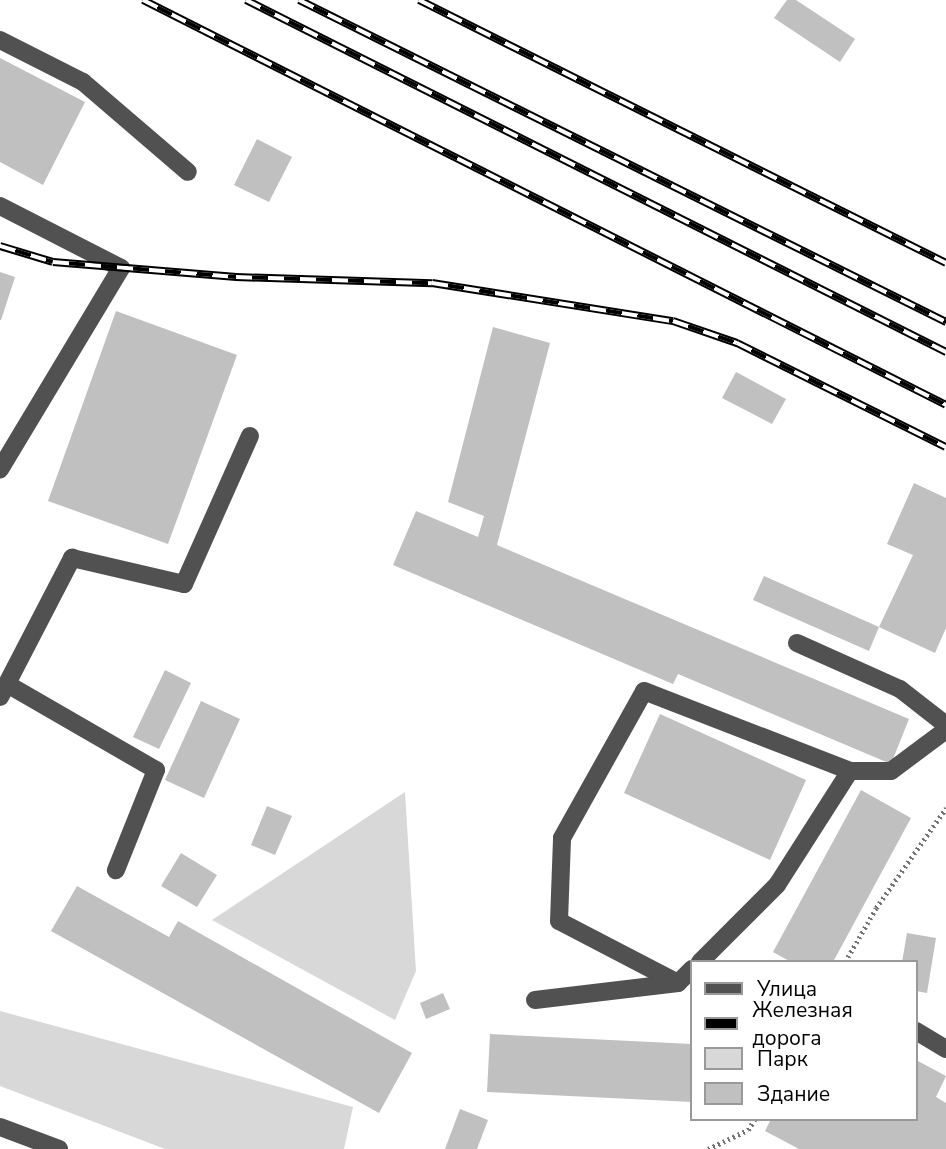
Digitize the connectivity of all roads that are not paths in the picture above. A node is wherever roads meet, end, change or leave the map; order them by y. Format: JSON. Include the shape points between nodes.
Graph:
{"nodes":[{"id":1,"x":0,"y":40,"type":"edge"},
{"id":2,"x":188,"y":172,"type":"dead end"},
{"id":3,"x":0,"y":206,"type":"edge"},
{"id":4,"x":250,"y":436,"type":"dead end"},
{"id":5,"x":0,"y":469,"type":"edge"},
{"id":6,"x":797,"y":643,"type":"dead end"},
{"id":7,"x":4,"y":690,"type":"edge"},
{"id":8,"x":946,"y":727,"type":"edge"},
{"id":9,"x":850,"y":771,"type":"junction"},
{"id":10,"x":116,"y":870,"type":"dead end"},
{"id":11,"x":701,"y":960,"type":"edge"},
{"id":12,"x":690,"y":971,"type":"edge"},
{"id":13,"x":678,"y":983,"type":"junction"},
{"id":14,"x":535,"y":1000,"type":"dead end"},
{"id":15,"x":918,"y":1032,"type":"edge"},
{"id":16,"x":946,"y":1049,"type":"edge"},
{"id":17,"x":0,"y":1127,"type":"edge"},
{"id":18,"x":59,"y":1149,"type":"edge"}],
"edges":[{"from":1,"to":2,"type":"street","via":[[83,82]]},
{"from":3,"to":5,"type":"street","via":[[121,268]]},
{"from":4,"to":7,"type":"street","via":[[184,584],[72,558]]},
{"from":6,"to":8,"type":"street","via":[[900,689]]},
{"from":7,"to":10,"type":"street","via":[[156,770]]},
{"from":8,"to":9,"type":"street","via":[[891,771]]},
{"from":9,"to":11,"type":"street","via":[[777,885]]},
{"from":9,"to":13,"type":"street","via":[[644,691],[562,838],[559,921]]},
{"from":12,"to":13,"type":"street"},
{"from":13,"to":14,"type":"street"},
{"from":15,"to":16,"type":"street"},
{"from":17,"to":18,"type":"street"}]}
